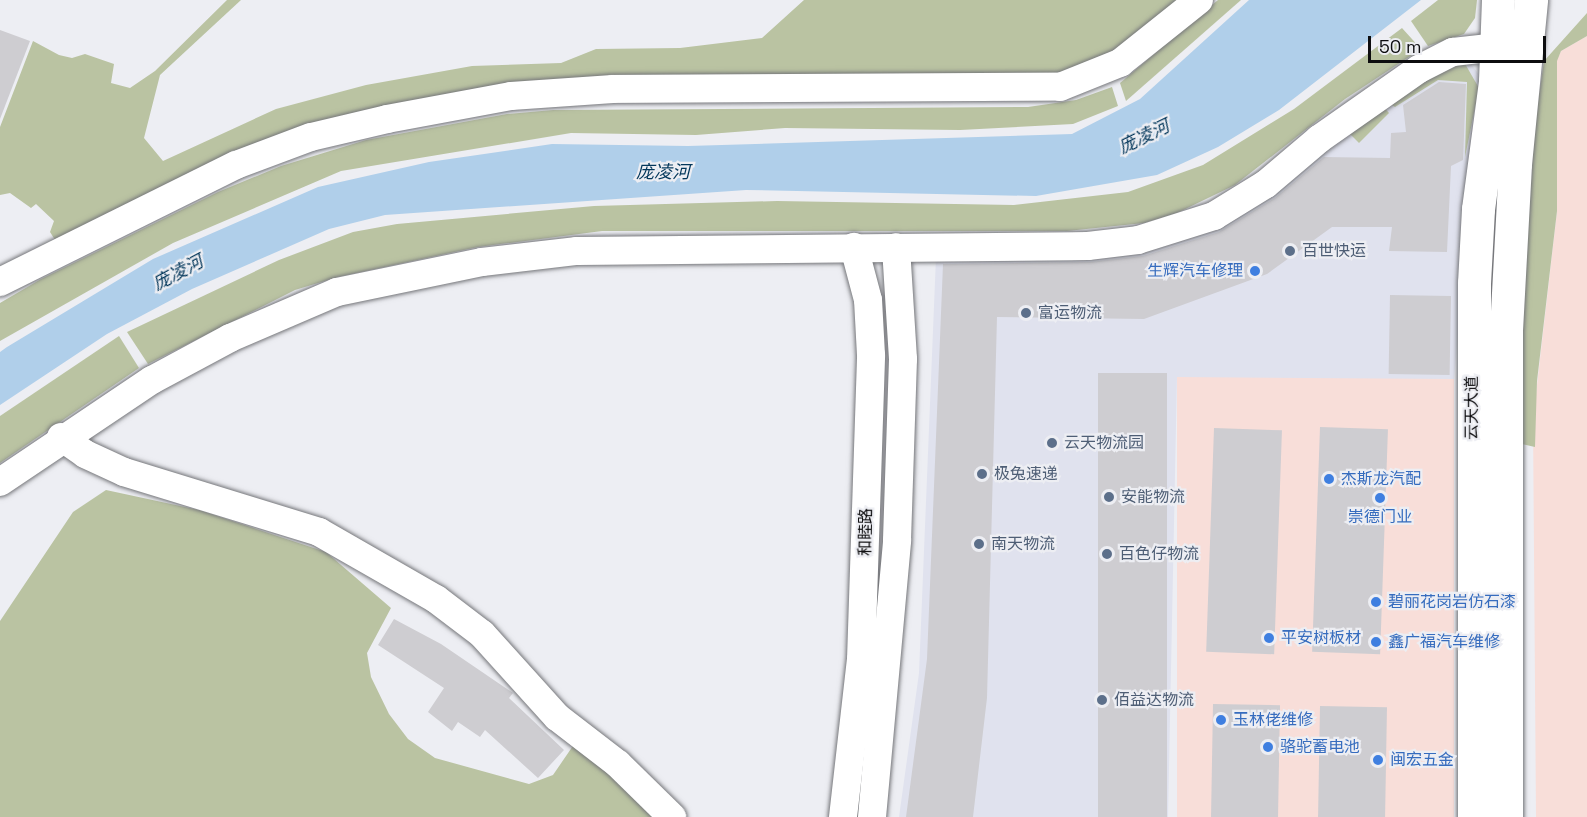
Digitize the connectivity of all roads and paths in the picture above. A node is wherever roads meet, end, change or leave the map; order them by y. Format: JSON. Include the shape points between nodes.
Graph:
{"nodes":[{"id":1,"x":1199,"y":0,"type":"edge"},
{"id":2,"x":1498,"y":0,"type":"edge"},
{"id":3,"x":1531,"y":0,"type":"edge"},
{"id":4,"x":1496,"y":46,"type":"junction"},
{"id":5,"x":854,"y":247,"type":"junction"},
{"id":6,"x":896,"y":248,"type":"junction"},
{"id":7,"x":0,"y":282,"type":"edge"},
{"id":8,"x":61,"y":437,"type":"junction"},
{"id":9,"x":0,"y":482,"type":"edge"},
{"id":10,"x":672,"y":817,"type":"edge"},
{"id":11,"x":843,"y":817,"type":"edge"},
{"id":12,"x":872,"y":817,"type":"edge"},
{"id":13,"x":1474,"y":817,"type":"edge"},
{"id":14,"x":1506,"y":817,"type":"edge"}],
"edges":[{"from":1,"to":7,"type":"street","via":[[1120,63],[1060,87],[613,88],[511,96],[387,118],[311,137],[236,165]]},
{"from":2,"to":4,"type":"main road","name":"云天大道"},
{"from":3,"to":14,"type":"main road","name":"云天大道","via":[[1515,164],[1506,330]]},
{"from":4,"to":6,"type":"street","via":[[1453,52],[1419,69],[1319,139],[1266,184],[1214,216],[1106,244]]},
{"from":4,"to":13,"type":"main road","name":"云天大道","via":[[1474,283]]},
{"from":5,"to":6,"type":"street"},
{"from":5,"to":8,"type":"street","via":[[577,251],[482,262],[375,283],[308,302],[230,338]]},
{"from":5,"to":11,"type":"street","name":"和睦路","via":[[868,300],[872,355],[863,618]]},
{"from":6,"to":12,"type":"street","name":"和睦路","via":[[903,359],[897,540]]},
{"from":8,"to":9,"type":"street"},
{"from":8,"to":10,"type":"street","via":[[85,454],[124,472],[319,532],[436,599],[482,634],[557,717],[624,769]]}]}
